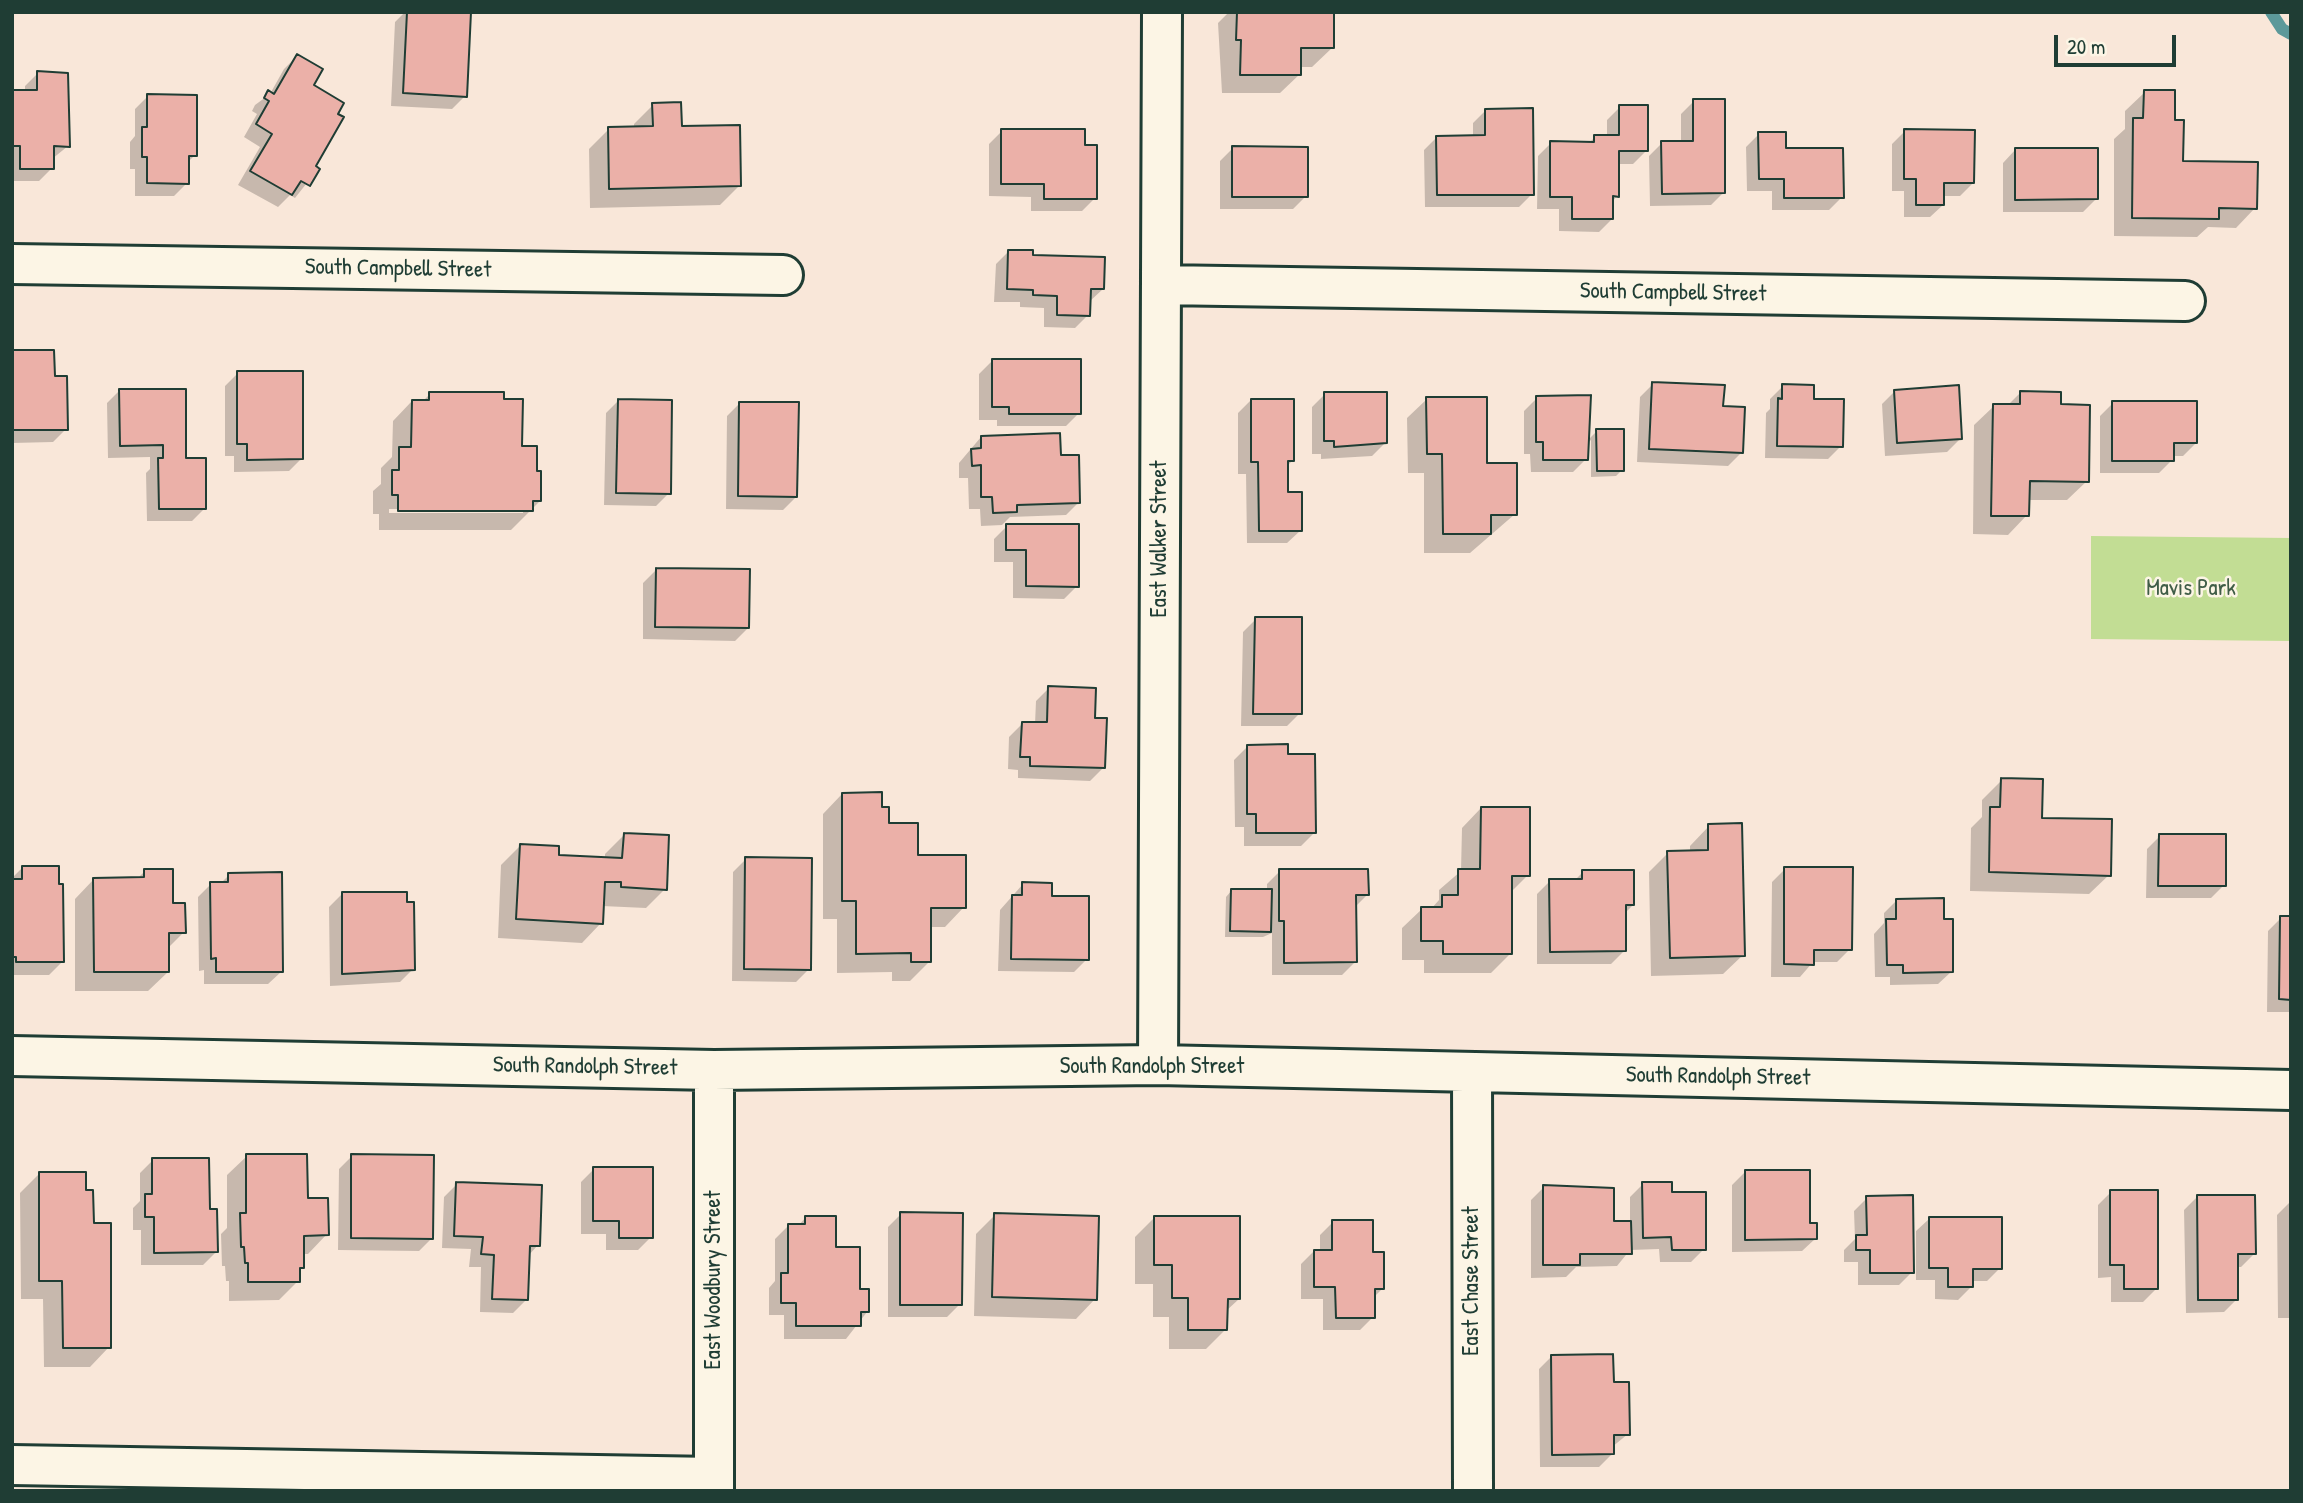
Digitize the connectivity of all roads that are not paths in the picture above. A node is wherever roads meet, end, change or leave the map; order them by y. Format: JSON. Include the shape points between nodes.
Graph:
{"nodes":[{"id":1,"x":1162,"y":12,"type":"edge"},
{"id":2,"x":12,"y":264,"type":"edge"},
{"id":3,"x":783,"y":275,"type":"dead end"},
{"id":4,"x":1161,"y":285,"type":"junction"},
{"id":5,"x":2185,"y":301,"type":"dead end"},
{"id":6,"x":12,"y":1056,"type":"edge"},
{"id":7,"x":1158,"y":1065,"type":"junction"},
{"id":8,"x":714,"y":1070,"type":"junction"},
{"id":9,"x":1472,"y":1072,"type":"junction"},
{"id":10,"x":2291,"y":1090,"type":"edge"},
{"id":11,"x":12,"y":1465,"type":"edge"},
{"id":12,"x":714,"y":1484,"type":"edge"},
{"id":13,"x":1473,"y":1491,"type":"edge"}],
"edges":[{"from":1,"to":4,"type":"street","name":"East Walker Street"},
{"from":2,"to":3,"type":"street","name":"South Campbell Street"},
{"from":4,"to":5,"type":"street","name":"South Campbell Street"},
{"from":4,"to":7,"type":"street","name":"East Walker Street"},
{"from":6,"to":8,"type":"street","name":"South Randolph Street"},
{"from":7,"to":8,"type":"street","name":"South Randolph Street"},
{"from":7,"to":9,"type":"street","name":"South Randolph Street"},
{"from":8,"to":12,"type":"street","name":"East Woodbury Street"},
{"from":9,"to":10,"type":"street","name":"South Randolph Street"},
{"from":9,"to":13,"type":"street","name":"East Chase Street"},
{"from":11,"to":12,"type":"street"}]}
